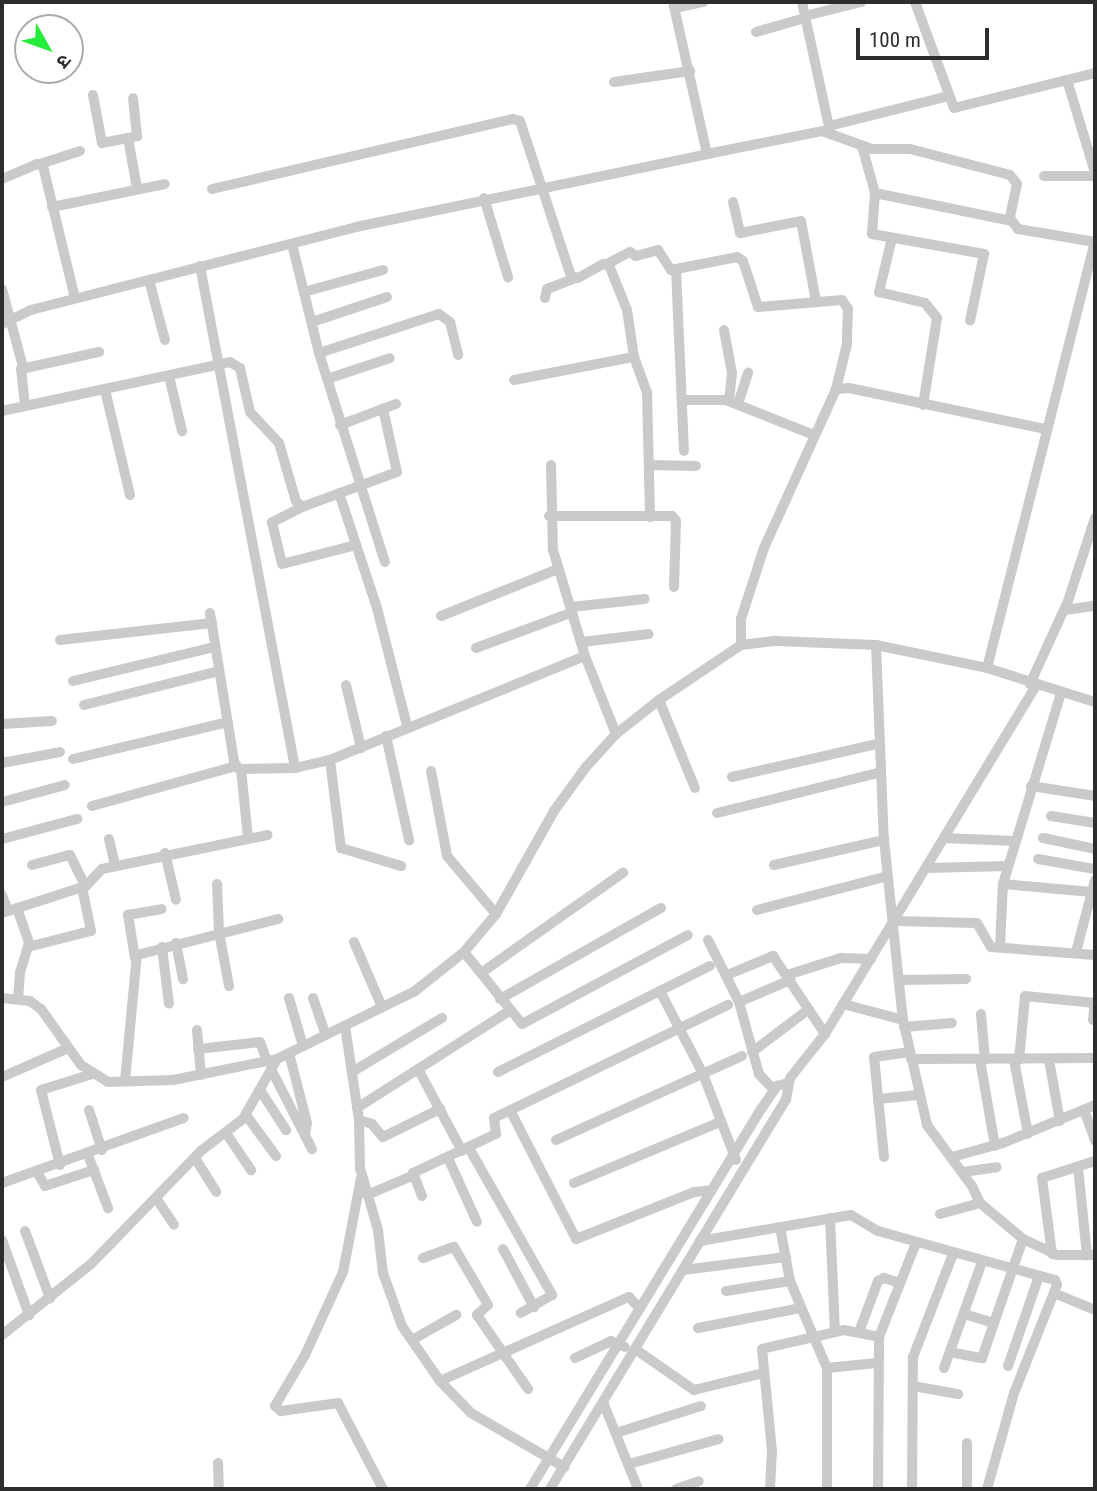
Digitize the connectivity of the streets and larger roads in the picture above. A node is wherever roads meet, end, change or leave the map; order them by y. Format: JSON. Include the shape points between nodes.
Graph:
{"nodes":[{"id":1,"x":703,"y":2,"type":"edge"},
{"id":2,"x":803,"y":2,"type":"edge"},
{"id":3,"x":861,"y":2,"type":"edge"},
{"id":4,"x":915,"y":2,"type":"edge"},
{"id":5,"x":674,"y":5,"type":"edge"},
{"id":6,"x":805,"y":17,"type":"junction"},
{"id":7,"x":756,"y":32,"type":"dead end"},
{"id":8,"x":690,"y":71,"type":"junction"},
{"id":9,"x":1095,"y":73,"type":"edge"},
{"id":10,"x":1067,"y":80,"type":"junction"},
{"id":11,"x":614,"y":82,"type":"dead end"},
{"id":12,"x":93,"y":95,"type":"dead end"},
{"id":13,"x":948,"y":96,"type":"junction"},
{"id":14,"x":133,"y":99,"type":"dead end"},
{"id":15,"x":830,"y":128,"type":"junction"},
{"id":16,"x":128,"y":138,"type":"junction"},
{"id":17,"x":862,"y":146,"type":"junction"},
{"id":18,"x":79,"y":151,"type":"dead end"},
{"id":19,"x":707,"y":154,"type":"junction"},
{"id":20,"x":40,"y":164,"type":"junction"},
{"id":21,"x":1095,"y":175,"type":"edge"},
{"id":22,"x":1044,"y":176,"type":"dead end"},
{"id":23,"x":2,"y":179,"type":"edge"},
{"id":24,"x":165,"y":184,"type":"dead end"},
{"id":25,"x":542,"y":185,"type":"junction"},
{"id":26,"x":138,"y":188,"type":"junction"},
{"id":27,"x":212,"y":189,"type":"dead end"},
{"id":28,"x":875,"y":193,"type":"junction"},
{"id":29,"x":484,"y":198,"type":"junction"},
{"id":30,"x":733,"y":202,"type":"dead end"},
{"id":31,"x":52,"y":207,"type":"junction"},
{"id":32,"x":1011,"y":221,"type":"junction"},
{"id":33,"x":892,"y":238,"type":"junction"},
{"id":34,"x":1095,"y":242,"type":"edge"},
{"id":35,"x":292,"y":244,"type":"junction"},
{"id":36,"x":607,"y":264,"type":"junction"},
{"id":37,"x":200,"y":266,"type":"junction"},
{"id":38,"x":676,"y":269,"type":"junction"},
{"id":39,"x":383,"y":270,"type":"dead end"},
{"id":40,"x":508,"y":277,"type":"dead end"},
{"id":41,"x":576,"y":278,"type":"junction"},
{"id":42,"x":149,"y":280,"type":"junction"},
{"id":43,"x":2,"y":289,"type":"edge"},
{"id":44,"x":304,"y":292,"type":"junction"},
{"id":45,"x":387,"y":297,"type":"dead end"},
{"id":46,"x":75,"y":298,"type":"junction"},
{"id":47,"x":545,"y":299,"type":"dead end"},
{"id":48,"x":816,"y":301,"type":"junction"},
{"id":49,"x":970,"y":321,"type":"dead end"},
{"id":50,"x":6,"y":322,"type":"edge"},
{"id":51,"x":312,"y":322,"type":"junction"},
{"id":52,"x":724,"y":330,"type":"dead end"},
{"id":53,"x":165,"y":340,"type":"dead end"},
{"id":54,"x":99,"y":352,"type":"dead end"},
{"id":55,"x":319,"y":353,"type":"junction"},
{"id":56,"x":458,"y":355,"type":"dead end"},
{"id":57,"x":634,"y":357,"type":"junction"},
{"id":58,"x":390,"y":358,"type":"dead end"},
{"id":59,"x":216,"y":365,"type":"junction"},
{"id":60,"x":23,"y":367,"type":"junction"},
{"id":61,"x":748,"y":373,"type":"dead end"},
{"id":62,"x":169,"y":376,"type":"junction"},
{"id":63,"x":327,"y":379,"type":"junction"},
{"id":64,"x":514,"y":380,"type":"dead end"},
{"id":65,"x":836,"y":389,"type":"junction"},
{"id":66,"x":105,"y":390,"type":"junction"},
{"id":67,"x":683,"y":400,"type":"junction"},
{"id":68,"x":734,"y":403,"type":"junction"},
{"id":69,"x":396,"y":404,"type":"dead end"},
{"id":70,"x":923,"y":405,"type":"junction"},
{"id":71,"x":25,"y":406,"type":"junction"},
{"id":72,"x":383,"y":409,"type":"junction"},
{"id":73,"x":2,"y":411,"type":"edge"},
{"id":74,"x":340,"y":425,"type":"junction"},
{"id":75,"x":1046,"y":429,"type":"junction"},
{"id":76,"x":182,"y":431,"type":"dead end"},
{"id":77,"x":814,"y":435,"type":"junction"},
{"id":78,"x":684,"y":451,"type":"dead end"},
{"id":79,"x":551,"y":465,"type":"dead end"},
{"id":80,"x":649,"y":465,"type":"junction"},
{"id":81,"x":696,"y":466,"type":"dead end"},
{"id":82,"x":360,"y":486,"type":"junction"},
{"id":83,"x":339,"y":493,"type":"junction"},
{"id":84,"x":130,"y":495,"type":"dead end"},
{"id":85,"x":302,"y":507,"type":"junction"},
{"id":86,"x":549,"y":516,"type":"junction"},
{"id":87,"x":650,"y":517,"type":"junction"},
{"id":88,"x":1095,"y":517,"type":"edge"},
{"id":89,"x":356,"y":545,"type":"junction"},
{"id":90,"x":385,"y":562,"type":"dead end"},
{"id":91,"x":558,"y":569,"type":"junction"},
{"id":92,"x":674,"y":587,"type":"dead end"},
{"id":93,"x":645,"y":599,"type":"dead end"},
{"id":94,"x":1095,"y":606,"type":"edge"},
{"id":95,"x":572,"y":609,"type":"junction"},
{"id":96,"x":1065,"y":610,"type":"junction"},
{"id":97,"x":441,"y":616,"type":"dead end"},
{"id":98,"x":649,"y":634,"type":"dead end"},
{"id":99,"x":60,"y":640,"type":"dead end"},
{"id":100,"x":582,"y":642,"type":"junction"},
{"id":101,"x":741,"y":645,"type":"junction"},
{"id":102,"x":876,"y":645,"type":"junction"},
{"id":103,"x":215,"y":647,"type":"junction"},
{"id":104,"x":476,"y":648,"type":"dead end"},
{"id":105,"x":586,"y":656,"type":"junction"},
{"id":106,"x":988,"y":667,"type":"junction"},
{"id":107,"x":219,"y":671,"type":"junction"},
{"id":108,"x":73,"y":681,"type":"dead end"},
{"id":109,"x":346,"y":685,"type":"dead end"},
{"id":110,"x":1033,"y":685,"type":"junction"},
{"id":111,"x":1060,"y":693,"type":"junction"},
{"id":112,"x":659,"y":699,"type":"junction"},
{"id":113,"x":1095,"y":702,"type":"edge"},
{"id":114,"x":84,"y":705,"type":"dead end"},
{"id":115,"x":52,"y":721,"type":"dead end"},
{"id":116,"x":228,"y":722,"type":"junction"},
{"id":117,"x":2,"y":724,"type":"edge"},
{"id":118,"x":407,"y":726,"type":"junction"},
{"id":119,"x":616,"y":734,"type":"junction"},
{"id":120,"x":386,"y":736,"type":"junction"},
{"id":121,"x":877,"y":744,"type":"junction"},
{"id":122,"x":361,"y":748,"type":"junction"},
{"id":123,"x":60,"y":752,"type":"dead end"},
{"id":124,"x":73,"y":759,"type":"dead end"},
{"id":125,"x":330,"y":760,"type":"junction"},
{"id":126,"x":2,"y":763,"type":"edge"},
{"id":127,"x":239,"y":768,"type":"junction"},
{"id":128,"x":295,"y":768,"type":"junction"},
{"id":129,"x":431,"y":771,"type":"dead end"},
{"id":130,"x":878,"y":773,"type":"junction"},
{"id":131,"x":732,"y":777,"type":"dead end"},
{"id":132,"x":65,"y":785,"type":"dead end"},
{"id":133,"x":1031,"y":786,"type":"junction"},
{"id":134,"x":695,"y":788,"type":"dead end"},
{"id":135,"x":1095,"y":796,"type":"edge"},
{"id":136,"x":2,"y":802,"type":"edge"},
{"id":137,"x":92,"y":806,"type":"dead end"},
{"id":138,"x":717,"y":813,"type":"dead end"},
{"id":139,"x":1051,"y":817,"type":"dead end"},
{"id":140,"x":77,"y":819,"type":"dead end"},
{"id":141,"x":1095,"y":823,"type":"edge"},
{"id":142,"x":268,"y":835,"type":"dead end"},
{"id":143,"x":248,"y":838,"type":"junction"},
{"id":144,"x":944,"y":838,"type":"junction"},
{"id":145,"x":1043,"y":838,"type":"dead end"},
{"id":146,"x":2,"y":839,"type":"edge"},
{"id":147,"x":108,"y":839,"type":"dead end"},
{"id":148,"x":409,"y":840,"type":"dead end"},
{"id":149,"x":884,"y":840,"type":"junction"},
{"id":150,"x":1015,"y":841,"type":"junction"},
{"id":151,"x":1095,"y":849,"type":"edge"},
{"id":152,"x":165,"y":853,"type":"junction"},
{"id":153,"x":1038,"y":859,"type":"dead end"},
{"id":154,"x":32,"y":865,"type":"dead end"},
{"id":155,"x":115,"y":865,"type":"junction"},
{"id":156,"x":774,"y":865,"type":"dead end"},
{"id":157,"x":401,"y":866,"type":"dead end"},
{"id":158,"x":1007,"y":866,"type":"junction"},
{"id":159,"x":926,"y":868,"type":"junction"},
{"id":160,"x":1095,"y":869,"type":"edge"},
{"id":161,"x":623,"y":873,"type":"dead end"},
{"id":162,"x":888,"y":876,"type":"junction"},
{"id":163,"x":1095,"y":880,"type":"edge"},
{"id":164,"x":217,"y":884,"type":"dead end"},
{"id":165,"x":1003,"y":884,"type":"junction"},
{"id":166,"x":83,"y":886,"type":"junction"},
{"id":167,"x":1092,"y":892,"type":"junction"},
{"id":168,"x":2,"y":895,"type":"edge"},
{"id":169,"x":176,"y":900,"type":"dead end"},
{"id":170,"x":661,"y":908,"type":"dead end"},
{"id":171,"x":161,"y":909,"type":"dead end"},
{"id":172,"x":9,"y":910,"type":"edge"},
{"id":173,"x":757,"y":910,"type":"dead end"},
{"id":174,"x":496,"y":914,"type":"junction"},
{"id":175,"x":278,"y":919,"type":"dead end"},
{"id":176,"x":894,"y":921,"type":"junction"},
{"id":177,"x":219,"y":932,"type":"junction"},
{"id":178,"x":688,"y":935,"type":"dead end"},
{"id":179,"x":708,"y":940,"type":"dead end"},
{"id":180,"x":354,"y":942,"type":"dead end"},
{"id":181,"x":176,"y":943,"type":"junction"},
{"id":182,"x":28,"y":947,"type":"junction"},
{"id":183,"x":162,"y":947,"type":"junction"},
{"id":184,"x":1000,"y":947,"type":"junction"},
{"id":185,"x":464,"y":952,"type":"junction"},
{"id":186,"x":1076,"y":952,"type":"junction"},
{"id":187,"x":1095,"y":955,"type":"edge"},
{"id":188,"x":135,"y":958,"type":"junction"},
{"id":189,"x":871,"y":959,"type":"junction"},
{"id":190,"x":710,"y":966,"type":"dead end"},
{"id":191,"x":481,"y":974,"type":"junction"},
{"id":192,"x":727,"y":975,"type":"junction"},
{"id":193,"x":789,"y":978,"type":"junction"},
{"id":194,"x":183,"y":979,"type":"dead end"},
{"id":195,"x":966,"y":979,"type":"dead end"},
{"id":196,"x":900,"y":980,"type":"junction"},
{"id":197,"x":229,"y":986,"type":"dead end"},
{"id":198,"x":660,"y":991,"type":"junction"},
{"id":199,"x":2,"y":998,"type":"edge"},
{"id":200,"x":18,"y":998,"type":"junction"},
{"id":201,"x":289,"y":998,"type":"dead end"},
{"id":202,"x":313,"y":998,"type":"dead end"},
{"id":203,"x":500,"y":999,"type":"junction"},
{"id":204,"x":739,"y":1002,"type":"junction"},
{"id":205,"x":1095,"y":1003,"type":"edge"},
{"id":206,"x":169,"y":1004,"type":"dead end"},
{"id":207,"x":843,"y":1004,"type":"junction"},
{"id":208,"x":728,"y":1005,"type":"dead end"},
{"id":209,"x":383,"y":1007,"type":"junction"},
{"id":210,"x":809,"y":1009,"type":"junction"},
{"id":211,"x":509,"y":1011,"type":"junction"},
{"id":212,"x":981,"y":1014,"type":"dead end"},
{"id":213,"x":442,"y":1018,"type":"dead end"},
{"id":214,"x":1093,"y":1020,"type":"dead end"},
{"id":215,"x":904,"y":1023,"type":"junction"},
{"id":216,"x":953,"y":1023,"type":"dead end"},
{"id":217,"x":345,"y":1026,"type":"junction"},
{"id":218,"x":680,"y":1029,"type":"junction"},
{"id":219,"x":197,"y":1030,"type":"dead end"},
{"id":220,"x":825,"y":1034,"type":"junction"},
{"id":221,"x":326,"y":1035,"type":"junction"},
{"id":222,"x":303,"y":1046,"type":"junction"},
{"id":223,"x":68,"y":1048,"type":"junction"},
{"id":224,"x":198,"y":1049,"type":"junction"},
{"id":225,"x":289,"y":1054,"type":"junction"},
{"id":226,"x":747,"y":1054,"type":"junction"},
{"id":227,"x":910,"y":1056,"type":"junction"},
{"id":228,"x":1095,"y":1058,"type":"edge"},
{"id":229,"x":982,"y":1060,"type":"junction"},
{"id":230,"x":1016,"y":1060,"type":"junction"},
{"id":231,"x":1049,"y":1060,"type":"junction"},
{"id":232,"x":272,"y":1063,"type":"junction"},
{"id":233,"x":418,"y":1069,"type":"junction"},
{"id":234,"x":352,"y":1072,"type":"junction"},
{"id":235,"x":498,"y":1072,"type":"dead end"},
{"id":236,"x":92,"y":1074,"type":"junction"},
{"id":237,"x":703,"y":1074,"type":"junction"},
{"id":238,"x":201,"y":1075,"type":"junction"},
{"id":239,"x":2,"y":1077,"type":"edge"},
{"id":240,"x":125,"y":1082,"type":"junction"},
{"id":241,"x":788,"y":1083,"type":"junction"},
{"id":242,"x":260,"y":1090,"type":"junction"},
{"id":243,"x":773,"y":1091,"type":"junction"},
{"id":244,"x":918,"y":1094,"type":"junction"},
{"id":245,"x":878,"y":1099,"type":"junction"},
{"id":246,"x":1095,"y":1105,"type":"edge"},
{"id":247,"x":357,"y":1108,"type":"junction"},
{"id":248,"x":440,"y":1109,"type":"junction"},
{"id":249,"x":89,"y":1110,"type":"dead end"},
{"id":250,"x":510,"y":1110,"type":"junction"},
{"id":251,"x":1084,"y":1111,"type":"junction"},
{"id":252,"x":246,"y":1115,"type":"junction"},
{"id":253,"x":184,"y":1118,"type":"dead end"},
{"id":254,"x":359,"y":1120,"type":"junction"},
{"id":255,"x":1060,"y":1121,"type":"junction"},
{"id":256,"x":720,"y":1122,"type":"junction"},
{"id":257,"x":286,"y":1130,"type":"dead end"},
{"id":258,"x":226,"y":1133,"type":"junction"},
{"id":259,"x":1028,"y":1134,"type":"junction"},
{"id":260,"x":306,"y":1136,"type":"junction"},
{"id":261,"x":556,"y":1140,"type":"dead end"},
{"id":262,"x":1095,"y":1141,"type":"edge"},
{"id":263,"x":995,"y":1146,"type":"junction"},
{"id":264,"x":312,"y":1149,"type":"dead end"},
{"id":265,"x":465,"y":1149,"type":"junction"},
{"id":266,"x":102,"y":1150,"type":"junction"},
{"id":267,"x":88,"y":1154,"type":"junction"},
{"id":268,"x":276,"y":1156,"type":"dead end"},
{"id":269,"x":884,"y":1157,"type":"dead end"},
{"id":270,"x":952,"y":1157,"type":"junction"},
{"id":271,"x":195,"y":1158,"type":"junction"},
{"id":272,"x":448,"y":1158,"type":"junction"},
{"id":273,"x":732,"y":1158,"type":"junction"},
{"id":274,"x":1095,"y":1161,"type":"edge"},
{"id":275,"x":60,"y":1165,"type":"junction"},
{"id":276,"x":746,"y":1166,"type":"junction"},
{"id":277,"x":997,"y":1167,"type":"dead end"},
{"id":278,"x":1079,"y":1167,"type":"junction"},
{"id":279,"x":94,"y":1170,"type":"junction"},
{"id":280,"x":251,"y":1170,"type":"dead end"},
{"id":281,"x":37,"y":1172,"type":"junction"},
{"id":282,"x":963,"y":1172,"type":"junction"},
{"id":283,"x":362,"y":1175,"type":"junction"},
{"id":284,"x":412,"y":1176,"type":"junction"},
{"id":285,"x":574,"y":1182,"type":"dead end"},
{"id":286,"x":2,"y":1183,"type":"edge"},
{"id":287,"x":712,"y":1190,"type":"junction"},
{"id":288,"x":216,"y":1192,"type":"dead end"},
{"id":289,"x":367,"y":1195,"type":"junction"},
{"id":290,"x":422,"y":1196,"type":"dead end"},
{"id":291,"x":156,"y":1198,"type":"junction"},
{"id":292,"x":980,"y":1203,"type":"junction"},
{"id":293,"x":108,"y":1208,"type":"dead end"},
{"id":294,"x":940,"y":1214,"type":"dead end"},
{"id":295,"x":830,"y":1218,"type":"junction"},
{"id":296,"x":477,"y":1222,"type":"dead end"},
{"id":297,"x":174,"y":1225,"type":"dead end"},
{"id":298,"x":780,"y":1227,"type":"junction"},
{"id":299,"x":353,"y":1228,"type":"junction"},
{"id":300,"x":377,"y":1228,"type":"junction"},
{"id":301,"x":25,"y":1231,"type":"dead end"},
{"id":302,"x":1023,"y":1239,"type":"junction"},
{"id":303,"x":2,"y":1240,"type":"edge"},
{"id":304,"x":701,"y":1241,"type":"junction"},
{"id":305,"x":916,"y":1243,"type":"junction"},
{"id":306,"x":503,"y":1249,"type":"dead end"},
{"id":307,"x":953,"y":1254,"type":"junction"},
{"id":308,"x":1052,"y":1254,"type":"junction"},
{"id":309,"x":1091,"y":1256,"type":"edge"},
{"id":310,"x":786,"y":1257,"type":"junction"},
{"id":311,"x":423,"y":1258,"type":"dead end"},
{"id":312,"x":982,"y":1262,"type":"junction"},
{"id":313,"x":1014,"y":1264,"type":"junction"},
{"id":314,"x":683,"y":1270,"type":"junction"},
{"id":315,"x":1038,"y":1276,"type":"junction"},
{"id":316,"x":790,"y":1281,"type":"junction"},
{"id":317,"x":900,"y":1283,"type":"junction"},
{"id":318,"x":726,"y":1291,"type":"dead end"},
{"id":319,"x":1054,"y":1293,"type":"junction"},
{"id":320,"x":50,"y":1298,"type":"junction"},
{"id":321,"x":534,"y":1307,"type":"junction"},
{"id":322,"x":801,"y":1308,"type":"junction"},
{"id":323,"x":640,"y":1309,"type":"junction"},
{"id":324,"x":1095,"y":1310,"type":"edge"},
{"id":325,"x":521,"y":1313,"type":"dead end"},
{"id":326,"x":964,"y":1314,"type":"junction"},
{"id":327,"x":29,"y":1315,"type":"junction"},
{"id":328,"x":456,"y":1315,"type":"dead end"},
{"id":329,"x":994,"y":1323,"type":"junction"},
{"id":330,"x":698,"y":1328,"type":"dead end"},
{"id":331,"x":835,"y":1332,"type":"junction"},
{"id":332,"x":859,"y":1332,"type":"junction"},
{"id":333,"x":2,"y":1335,"type":"edge"},
{"id":334,"x":813,"y":1336,"type":"junction"},
{"id":335,"x":879,"y":1337,"type":"junction"},
{"id":336,"x":412,"y":1340,"type":"junction"},
{"id":337,"x":619,"y":1344,"type":"junction"},
{"id":338,"x":634,"y":1350,"type":"junction"},
{"id":339,"x":950,"y":1353,"type":"junction"},
{"id":340,"x":500,"y":1355,"type":"junction"},
{"id":341,"x":575,"y":1358,"type":"dead end"},
{"id":342,"x":877,"y":1363,"type":"junction"},
{"id":343,"x":1008,"y":1366,"type":"dead end"},
{"id":344,"x":827,"y":1368,"type":"junction"},
{"id":345,"x":944,"y":1368,"type":"dead end"},
{"id":346,"x":764,"y":1373,"type":"junction"},
{"id":347,"x":440,"y":1381,"type":"junction"},
{"id":348,"x":913,"y":1386,"type":"junction"},
{"id":349,"x":528,"y":1389,"type":"dead end"},
{"id":350,"x":958,"y":1394,"type":"dead end"},
{"id":351,"x":603,"y":1402,"type":"junction"},
{"id":352,"x":701,"y":1406,"type":"dead end"},
{"id":353,"x":616,"y":1433,"type":"junction"},
{"id":354,"x":719,"y":1439,"type":"dead end"},
{"id":355,"x":967,"y":1443,"type":"dead end"},
{"id":356,"x":549,"y":1458,"type":"junction"},
{"id":357,"x":218,"y":1463,"type":"dead end"},
{"id":358,"x":629,"y":1464,"type":"junction"},
{"id":359,"x":564,"y":1467,"type":"junction"},
{"id":360,"x":699,"y":1481,"type":"dead end"},
{"id":361,"x":219,"y":1489,"type":"edge"},
{"id":362,"x":383,"y":1489,"type":"edge"},
{"id":363,"x":530,"y":1489,"type":"edge"},
{"id":364,"x":550,"y":1489,"type":"edge"},
{"id":365,"x":638,"y":1489,"type":"edge"},
{"id":366,"x":676,"y":1489,"type":"edge"},
{"id":367,"x":771,"y":1489,"type":"edge"},
{"id":368,"x":827,"y":1489,"type":"edge"},
{"id":369,"x":878,"y":1489,"type":"edge"},
{"id":370,"x":912,"y":1489,"type":"edge"},
{"id":371,"x":967,"y":1489,"type":"edge"},
{"id":372,"x":987,"y":1489,"type":"edge"}],
"edges":[{"from":1,"to":5,"type":"street"},
{"from":2,"to":6,"type":"street"},
{"from":3,"to":6,"type":"street"},
{"from":4,"to":13,"type":"street"},
{"from":5,"to":8,"type":"street"},
{"from":6,"to":7,"type":"street"},
{"from":6,"to":15,"type":"street"},
{"from":8,"to":11,"type":"street"},
{"from":8,"to":19,"type":"street"},
{"from":9,"to":10,"type":"street"},
{"from":10,"to":13,"type":"street","via":[[958,108]]},
{"from":10,"to":21,"type":"street"},
{"from":12,"to":16,"type":"street","via":[[100,142]]},
{"from":13,"to":15,"type":"street"},
{"from":14,"to":16,"type":"street","via":[[138,133]]},
{"from":15,"to":17,"type":"street"},
{"from":15,"to":19,"type":"street"},
{"from":16,"to":26,"type":"street"},
{"from":17,"to":28,"type":"street"},
{"from":17,"to":32,"type":"street","via":[[910,149],[1010,175],[1017,184]]},
{"from":18,"to":20,"type":"street"},
{"from":19,"to":25,"type":"street"},
{"from":20,"to":23,"type":"street"},
{"from":20,"to":31,"type":"street"},
{"from":21,"to":22,"type":"street"},
{"from":24,"to":26,"type":"street"},
{"from":25,"to":27,"type":"street","via":[[522,123],[513,119]]},
{"from":25,"to":29,"type":"street"},
{"from":25,"to":41,"type":"street","via":[[570,272]]},
{"from":26,"to":31,"type":"street"},
{"from":28,"to":32,"type":"street"},
{"from":28,"to":33,"type":"street","via":[[870,233]]},
{"from":29,"to":35,"type":"street"},
{"from":29,"to":40,"type":"street"},
{"from":30,"to":48,"type":"street","via":[[740,233],[801,221]]},
{"from":31,"to":46,"type":"street"},
{"from":32,"to":34,"type":"street","via":[[1018,229]]},
{"from":33,"to":49,"type":"street","via":[[984,254]]},
{"from":33,"to":70,"type":"street","via":[[879,292],[925,303],[937,318]]},
{"from":34,"to":75,"type":"street"},
{"from":35,"to":37,"type":"street"},
{"from":35,"to":44,"type":"street"},
{"from":36,"to":38,"type":"street","via":[[630,252],[636,257],[658,250],[670,269]]},
{"from":36,"to":41,"type":"street"},
{"from":36,"to":57,"type":"street","via":[[627,310]]},
{"from":37,"to":42,"type":"street"},
{"from":37,"to":59,"type":"street"},
{"from":38,"to":48,"type":"street","via":[[740,258],[758,307]]},
{"from":38,"to":67,"type":"street"},
{"from":39,"to":44,"type":"street"},
{"from":41,"to":47,"type":"street","via":[[547,289]]},
{"from":42,"to":46,"type":"street"},
{"from":42,"to":53,"type":"street"},
{"from":43,"to":50,"type":"street"},
{"from":44,"to":51,"type":"street"},
{"from":45,"to":51,"type":"street"},
{"from":46,"to":50,"type":"street"},
{"from":48,"to":65,"type":"street","via":[[842,300],[849,309],[848,344]]},
{"from":50,"to":60,"type":"street"},
{"from":51,"to":55,"type":"street"},
{"from":52,"to":68,"type":"street"},
{"from":54,"to":60,"type":"street"},
{"from":55,"to":56,"type":"street","via":[[439,314],[450,322]]},
{"from":55,"to":63,"type":"street"},
{"from":57,"to":64,"type":"street"},
{"from":57,"to":80,"type":"street","via":[[648,392]]},
{"from":58,"to":63,"type":"street"},
{"from":59,"to":62,"type":"street"},
{"from":59,"to":85,"type":"street","via":[[230,362],[240,368],[248,408],[278,440],[296,501]]},
{"from":59,"to":128,"type":"street"},
{"from":60,"to":71,"type":"street"},
{"from":61,"to":68,"type":"street"},
{"from":62,"to":66,"type":"street"},
{"from":62,"to":76,"type":"street"},
{"from":63,"to":74,"type":"street"},
{"from":65,"to":70,"type":"street"},
{"from":65,"to":77,"type":"street"},
{"from":66,"to":71,"type":"street"},
{"from":66,"to":84,"type":"street"},
{"from":67,"to":68,"type":"street"},
{"from":67,"to":78,"type":"street"},
{"from":68,"to":77,"type":"street"},
{"from":69,"to":72,"type":"street"},
{"from":70,"to":75,"type":"street"},
{"from":71,"to":73,"type":"street"},
{"from":72,"to":74,"type":"street"},
{"from":72,"to":82,"type":"street","via":[[397,472]]},
{"from":74,"to":82,"type":"street"},
{"from":75,"to":106,"type":"street"},
{"from":77,"to":101,"type":"street","via":[[757,569],[741,619]]},
{"from":79,"to":86,"type":"street"},
{"from":80,"to":81,"type":"street"},
{"from":80,"to":87,"type":"street"},
{"from":82,"to":83,"type":"street"},
{"from":82,"to":90,"type":"street"},
{"from":83,"to":85,"type":"street"},
{"from":83,"to":89,"type":"street"},
{"from":85,"to":89,"type":"street","via":[[272,522],[282,564]]},
{"from":86,"to":87,"type":"street"},
{"from":86,"to":91,"type":"street"},
{"from":87,"to":92,"type":"street","via":[[672,516],[676,521]]},
{"from":88,"to":96,"type":"street"},
{"from":89,"to":118,"type":"street"},
{"from":91,"to":95,"type":"street"},
{"from":91,"to":97,"type":"street"},
{"from":93,"to":95,"type":"street"},
{"from":94,"to":96,"type":"street"},
{"from":95,"to":100,"type":"street"},
{"from":95,"to":104,"type":"street"},
{"from":96,"to":110,"type":"street"},
{"from":98,"to":100,"type":"street"},
{"from":99,"to":103,"type":"street","via":[[211,618]]},
{"from":100,"to":105,"type":"street"},
{"from":101,"to":102,"type":"street","via":[[776,640]]},
{"from":101,"to":112,"type":"street"},
{"from":102,"to":106,"type":"street"},
{"from":102,"to":121,"type":"street"},
{"from":103,"to":107,"type":"street"},
{"from":103,"to":108,"type":"street"},
{"from":105,"to":118,"type":"street"},
{"from":105,"to":119,"type":"street"},
{"from":106,"to":110,"type":"street"},
{"from":107,"to":114,"type":"street"},
{"from":107,"to":116,"type":"street"},
{"from":109,"to":122,"type":"street"},
{"from":110,"to":111,"type":"street"},
{"from":110,"to":144,"type":"street"},
{"from":111,"to":113,"type":"street"},
{"from":111,"to":133,"type":"street"},
{"from":112,"to":119,"type":"street"},
{"from":112,"to":134,"type":"street"},
{"from":115,"to":117,"type":"street"},
{"from":116,"to":124,"type":"street"},
{"from":116,"to":127,"type":"street"},
{"from":118,"to":120,"type":"street"},
{"from":119,"to":174,"type":"street","via":[[586,767],[545,826]]},
{"from":120,"to":122,"type":"street"},
{"from":120,"to":148,"type":"street"},
{"from":121,"to":130,"type":"street"},
{"from":121,"to":131,"type":"street"},
{"from":122,"to":125,"type":"street"},
{"from":123,"to":126,"type":"street"},
{"from":125,"to":128,"type":"street"},
{"from":125,"to":157,"type":"street","via":[[341,848]]},
{"from":127,"to":128,"type":"street"},
{"from":127,"to":137,"type":"street"},
{"from":127,"to":143,"type":"street"},
{"from":129,"to":174,"type":"street","via":[[449,860]]},
{"from":130,"to":138,"type":"street"},
{"from":130,"to":149,"type":"street"},
{"from":132,"to":136,"type":"street"},
{"from":133,"to":135,"type":"street"},
{"from":133,"to":150,"type":"street"},
{"from":139,"to":141,"type":"street"},
{"from":140,"to":146,"type":"street"},
{"from":142,"to":143,"type":"street"},
{"from":143,"to":152,"type":"street"},
{"from":144,"to":150,"type":"street"},
{"from":144,"to":159,"type":"street"},
{"from":145,"to":151,"type":"street"},
{"from":147,"to":155,"type":"street"},
{"from":149,"to":156,"type":"street"},
{"from":149,"to":162,"type":"street"},
{"from":150,"to":158,"type":"street"},
{"from":152,"to":155,"type":"street"},
{"from":152,"to":169,"type":"street"},
{"from":153,"to":160,"type":"street"},
{"from":154,"to":166,"type":"street","via":[[70,855]]},
{"from":155,"to":166,"type":"street"},
{"from":158,"to":159,"type":"street"},
{"from":158,"to":165,"type":"street"},
{"from":159,"to":176,"type":"street"},
{"from":161,"to":191,"type":"street"},
{"from":162,"to":173,"type":"street"},
{"from":162,"to":176,"type":"street"},
{"from":163,"to":167,"type":"street"},
{"from":164,"to":177,"type":"street"},
{"from":165,"to":167,"type":"street"},
{"from":165,"to":184,"type":"street"},
{"from":166,"to":172,"type":"street"},
{"from":166,"to":182,"type":"street","via":[[91,931]]},
{"from":167,"to":186,"type":"street"},
{"from":168,"to":172,"type":"street"},
{"from":170,"to":203,"type":"street"},
{"from":171,"to":188,"type":"street","via":[[128,915]]},
{"from":172,"to":182,"type":"street"},
{"from":174,"to":185,"type":"street"},
{"from":175,"to":177,"type":"street"},
{"from":176,"to":184,"type":"street","via":[[977,923],[988,946]]},
{"from":176,"to":189,"type":"street"},
{"from":176,"to":196,"type":"street"},
{"from":177,"to":181,"type":"street"},
{"from":177,"to":197,"type":"street"},
{"from":178,"to":211,"type":"street","via":[[524,1023]]},
{"from":179,"to":192,"type":"street"},
{"from":180,"to":209,"type":"street"},
{"from":181,"to":183,"type":"street"},
{"from":181,"to":194,"type":"street"},
{"from":182,"to":200,"type":"street"},
{"from":183,"to":188,"type":"street"},
{"from":183,"to":206,"type":"street"},
{"from":184,"to":186,"type":"street"},
{"from":185,"to":191,"type":"street"},
{"from":185,"to":209,"type":"street","via":[[415,991]]},
{"from":186,"to":187,"type":"street"},
{"from":188,"to":240,"type":"street"},
{"from":189,"to":193,"type":"street","via":[[841,958]]},
{"from":189,"to":207,"type":"street"},
{"from":190,"to":198,"type":"street"},
{"from":191,"to":203,"type":"street"},
{"from":192,"to":193,"type":"street","via":[[773,956]]},
{"from":192,"to":204,"type":"street"},
{"from":193,"to":204,"type":"street"},
{"from":193,"to":210,"type":"street"},
{"from":195,"to":196,"type":"street"},
{"from":196,"to":215,"type":"street"},
{"from":198,"to":218,"type":"street"},
{"from":198,"to":235,"type":"street"},
{"from":199,"to":200,"type":"street"},
{"from":200,"to":223,"type":"street","via":[[41,1009]]},
{"from":201,"to":222,"type":"street"},
{"from":202,"to":221,"type":"street"},
{"from":203,"to":211,"type":"street"},
{"from":204,"to":226,"type":"street"},
{"from":205,"to":214,"type":"street"},
{"from":205,"to":230,"type":"street","via":[[1024,996]]},
{"from":207,"to":215,"type":"street"},
{"from":207,"to":220,"type":"street"},
{"from":208,"to":218,"type":"street"},
{"from":209,"to":217,"type":"street"},
{"from":210,"to":220,"type":"street"},
{"from":210,"to":226,"type":"street"},
{"from":211,"to":233,"type":"street"},
{"from":212,"to":229,"type":"street"},
{"from":213,"to":234,"type":"street"},
{"from":215,"to":216,"type":"street"},
{"from":215,"to":227,"type":"street"},
{"from":217,"to":221,"type":"street"},
{"from":217,"to":234,"type":"street"},
{"from":218,"to":237,"type":"street"},
{"from":218,"to":250,"type":"street"},
{"from":219,"to":224,"type":"street"},
{"from":220,"to":241,"type":"street"},
{"from":221,"to":222,"type":"street"},
{"from":222,"to":225,"type":"street"},
{"from":223,"to":236,"type":"street"},
{"from":223,"to":239,"type":"street"},
{"from":224,"to":232,"type":"street","via":[[260,1042]]},
{"from":224,"to":238,"type":"street"},
{"from":225,"to":232,"type":"street"},
{"from":225,"to":260,"type":"street"},
{"from":226,"to":237,"type":"street"},
{"from":226,"to":243,"type":"street"},
{"from":227,"to":229,"type":"street"},
{"from":227,"to":244,"type":"street"},
{"from":227,"to":245,"type":"street","via":[[874,1055]]},
{"from":228,"to":231,"type":"street"},
{"from":229,"to":230,"type":"street"},
{"from":229,"to":263,"type":"street"},
{"from":230,"to":231,"type":"street"},
{"from":230,"to":259,"type":"street"},
{"from":231,"to":255,"type":"street"},
{"from":232,"to":238,"type":"street"},
{"from":232,"to":242,"type":"street"},
{"from":232,"to":260,"type":"street"},
{"from":233,"to":247,"type":"street"},
{"from":233,"to":248,"type":"street"},
{"from":234,"to":247,"type":"street"},
{"from":236,"to":240,"type":"street","via":[[108,1082]]},
{"from":236,"to":275,"type":"street","via":[[41,1090]]},
{"from":237,"to":256,"type":"street"},
{"from":237,"to":261,"type":"street"},
{"from":238,"to":240,"type":"street"},
{"from":241,"to":243,"type":"street"},
{"from":241,"to":276,"type":"street","via":[[786,1100]]},
{"from":242,"to":252,"type":"street"},
{"from":242,"to":257,"type":"street"},
{"from":243,"to":273,"type":"street"},
{"from":244,"to":245,"type":"street"},
{"from":244,"to":270,"type":"street","via":[[927,1125]]},
{"from":245,"to":269,"type":"street"},
{"from":246,"to":251,"type":"street"},
{"from":247,"to":254,"type":"street"},
{"from":248,"to":254,"type":"street","via":[[383,1137],[372,1124]]},
{"from":248,"to":265,"type":"street"},
{"from":249,"to":266,"type":"street"},
{"from":250,"to":265,"type":"street","via":[[493,1119],[498,1133]]},
{"from":250,"to":287,"type":"street","via":[[576,1239],[694,1192]]},
{"from":251,"to":255,"type":"street"},
{"from":251,"to":262,"type":"street"},
{"from":252,"to":258,"type":"street"},
{"from":252,"to":268,"type":"street"},
{"from":253,"to":266,"type":"street"},
{"from":254,"to":283,"type":"street"},
{"from":255,"to":259,"type":"street"},
{"from":256,"to":273,"type":"street"},
{"from":256,"to":285,"type":"street"},
{"from":258,"to":271,"type":"street"},
{"from":258,"to":280,"type":"street"},
{"from":259,"to":263,"type":"street"},
{"from":260,"to":264,"type":"street"},
{"from":263,"to":270,"type":"street"},
{"from":265,"to":272,"type":"street"},
{"from":265,"to":321,"type":"street","via":[[552,1295]]},
{"from":266,"to":267,"type":"street"},
{"from":267,"to":275,"type":"street"},
{"from":267,"to":279,"type":"street"},
{"from":270,"to":282,"type":"street"},
{"from":271,"to":288,"type":"street"},
{"from":271,"to":291,"type":"street"},
{"from":272,"to":284,"type":"street"},
{"from":272,"to":296,"type":"street"},
{"from":273,"to":276,"type":"street"},
{"from":273,"to":287,"type":"street"},
{"from":274,"to":278,"type":"street"},
{"from":275,"to":281,"type":"street"},
{"from":276,"to":304,"type":"street"},
{"from":277,"to":282,"type":"street"},
{"from":278,"to":308,"type":"street","via":[[1042,1178]]},
{"from":278,"to":309,"type":"street"},
{"from":279,"to":281,"type":"street","via":[[45,1186]]},
{"from":279,"to":293,"type":"street"},
{"from":281,"to":286,"type":"street"},
{"from":282,"to":292,"type":"street"},
{"from":283,"to":289,"type":"street"},
{"from":283,"to":299,"type":"street"},
{"from":284,"to":289,"type":"street"},
{"from":284,"to":290,"type":"street"},
{"from":287,"to":323,"type":"street"},
{"from":289,"to":300,"type":"street"},
{"from":291,"to":297,"type":"street"},
{"from":291,"to":320,"type":"street","via":[[97,1259]]},
{"from":292,"to":294,"type":"street"},
{"from":292,"to":302,"type":"street"},
{"from":295,"to":298,"type":"street"},
{"from":295,"to":305,"type":"street","via":[[853,1216],[872,1229]]},
{"from":295,"to":331,"type":"street"},
{"from":298,"to":304,"type":"street"},
{"from":298,"to":310,"type":"street"},
{"from":299,"to":300,"type":"street"},
{"from":299,"to":362,"type":"street","via":[[339,1284],[275,1406],[281,1411],[338,1404]]},
{"from":300,"to":336,"type":"street","via":[[383,1273]]},
{"from":301,"to":320,"type":"street"},
{"from":302,"to":308,"type":"street"},
{"from":302,"to":313,"type":"street"},
{"from":303,"to":327,"type":"street"},
{"from":304,"to":314,"type":"street"},
{"from":305,"to":307,"type":"street"},
{"from":305,"to":317,"type":"street"},
{"from":306,"to":321,"type":"street"},
{"from":307,"to":312,"type":"street"},
{"from":307,"to":348,"type":"street","via":[[913,1357]]},
{"from":308,"to":309,"type":"street"},
{"from":310,"to":314,"type":"street"},
{"from":310,"to":316,"type":"street"},
{"from":311,"to":340,"type":"street","via":[[454,1248],[488,1305],[477,1315]]},
{"from":312,"to":313,"type":"street"},
{"from":312,"to":326,"type":"street"},
{"from":313,"to":315,"type":"street"},
{"from":313,"to":329,"type":"street"},
{"from":314,"to":338,"type":"street"},
{"from":315,"to":319,"type":"street","via":[[1055,1280]]},
{"from":315,"to":343,"type":"street"},
{"from":316,"to":318,"type":"street"},
{"from":316,"to":322,"type":"street"},
{"from":317,"to":332,"type":"street","via":[[884,1278],[878,1281]]},
{"from":317,"to":335,"type":"street"},
{"from":319,"to":324,"type":"street"},
{"from":319,"to":372,"type":"street","via":[[1014,1393]]},
{"from":320,"to":327,"type":"street"},
{"from":321,"to":325,"type":"street"},
{"from":322,"to":330,"type":"street"},
{"from":322,"to":334,"type":"street"},
{"from":323,"to":337,"type":"street"},
{"from":323,"to":340,"type":"street","via":[[629,1297]]},
{"from":326,"to":329,"type":"street"},
{"from":326,"to":339,"type":"street"},
{"from":327,"to":333,"type":"street"},
{"from":328,"to":336,"type":"street"},
{"from":329,"to":339,"type":"street","via":[[979,1360]]},
{"from":331,"to":332,"type":"street"},
{"from":331,"to":334,"type":"street"},
{"from":332,"to":335,"type":"street"},
{"from":334,"to":344,"type":"street"},
{"from":334,"to":346,"type":"street","via":[[762,1349]]},
{"from":335,"to":342,"type":"street"},
{"from":336,"to":347,"type":"street"},
{"from":337,"to":338,"type":"street"},
{"from":337,"to":341,"type":"street","via":[[611,1341]]},
{"from":337,"to":356,"type":"street"},
{"from":338,"to":346,"type":"street","via":[[694,1390]]},
{"from":338,"to":351,"type":"street"},
{"from":339,"to":345,"type":"street"},
{"from":340,"to":347,"type":"street"},
{"from":340,"to":349,"type":"street"},
{"from":342,"to":344,"type":"street"},
{"from":342,"to":369,"type":"street"},
{"from":344,"to":368,"type":"street"},
{"from":346,"to":367,"type":"street"},
{"from":347,"to":356,"type":"street","via":[[481,1421]]},
{"from":348,"to":350,"type":"street"},
{"from":348,"to":370,"type":"street"},
{"from":351,"to":353,"type":"street"},
{"from":351,"to":359,"type":"street"},
{"from":352,"to":353,"type":"street"},
{"from":353,"to":358,"type":"street"},
{"from":354,"to":358,"type":"street"},
{"from":355,"to":371,"type":"street"},
{"from":356,"to":359,"type":"street"},
{"from":356,"to":363,"type":"street"},
{"from":357,"to":361,"type":"street"},
{"from":358,"to":365,"type":"street"},
{"from":359,"to":364,"type":"street"},
{"from":360,"to":366,"type":"street"}]}
